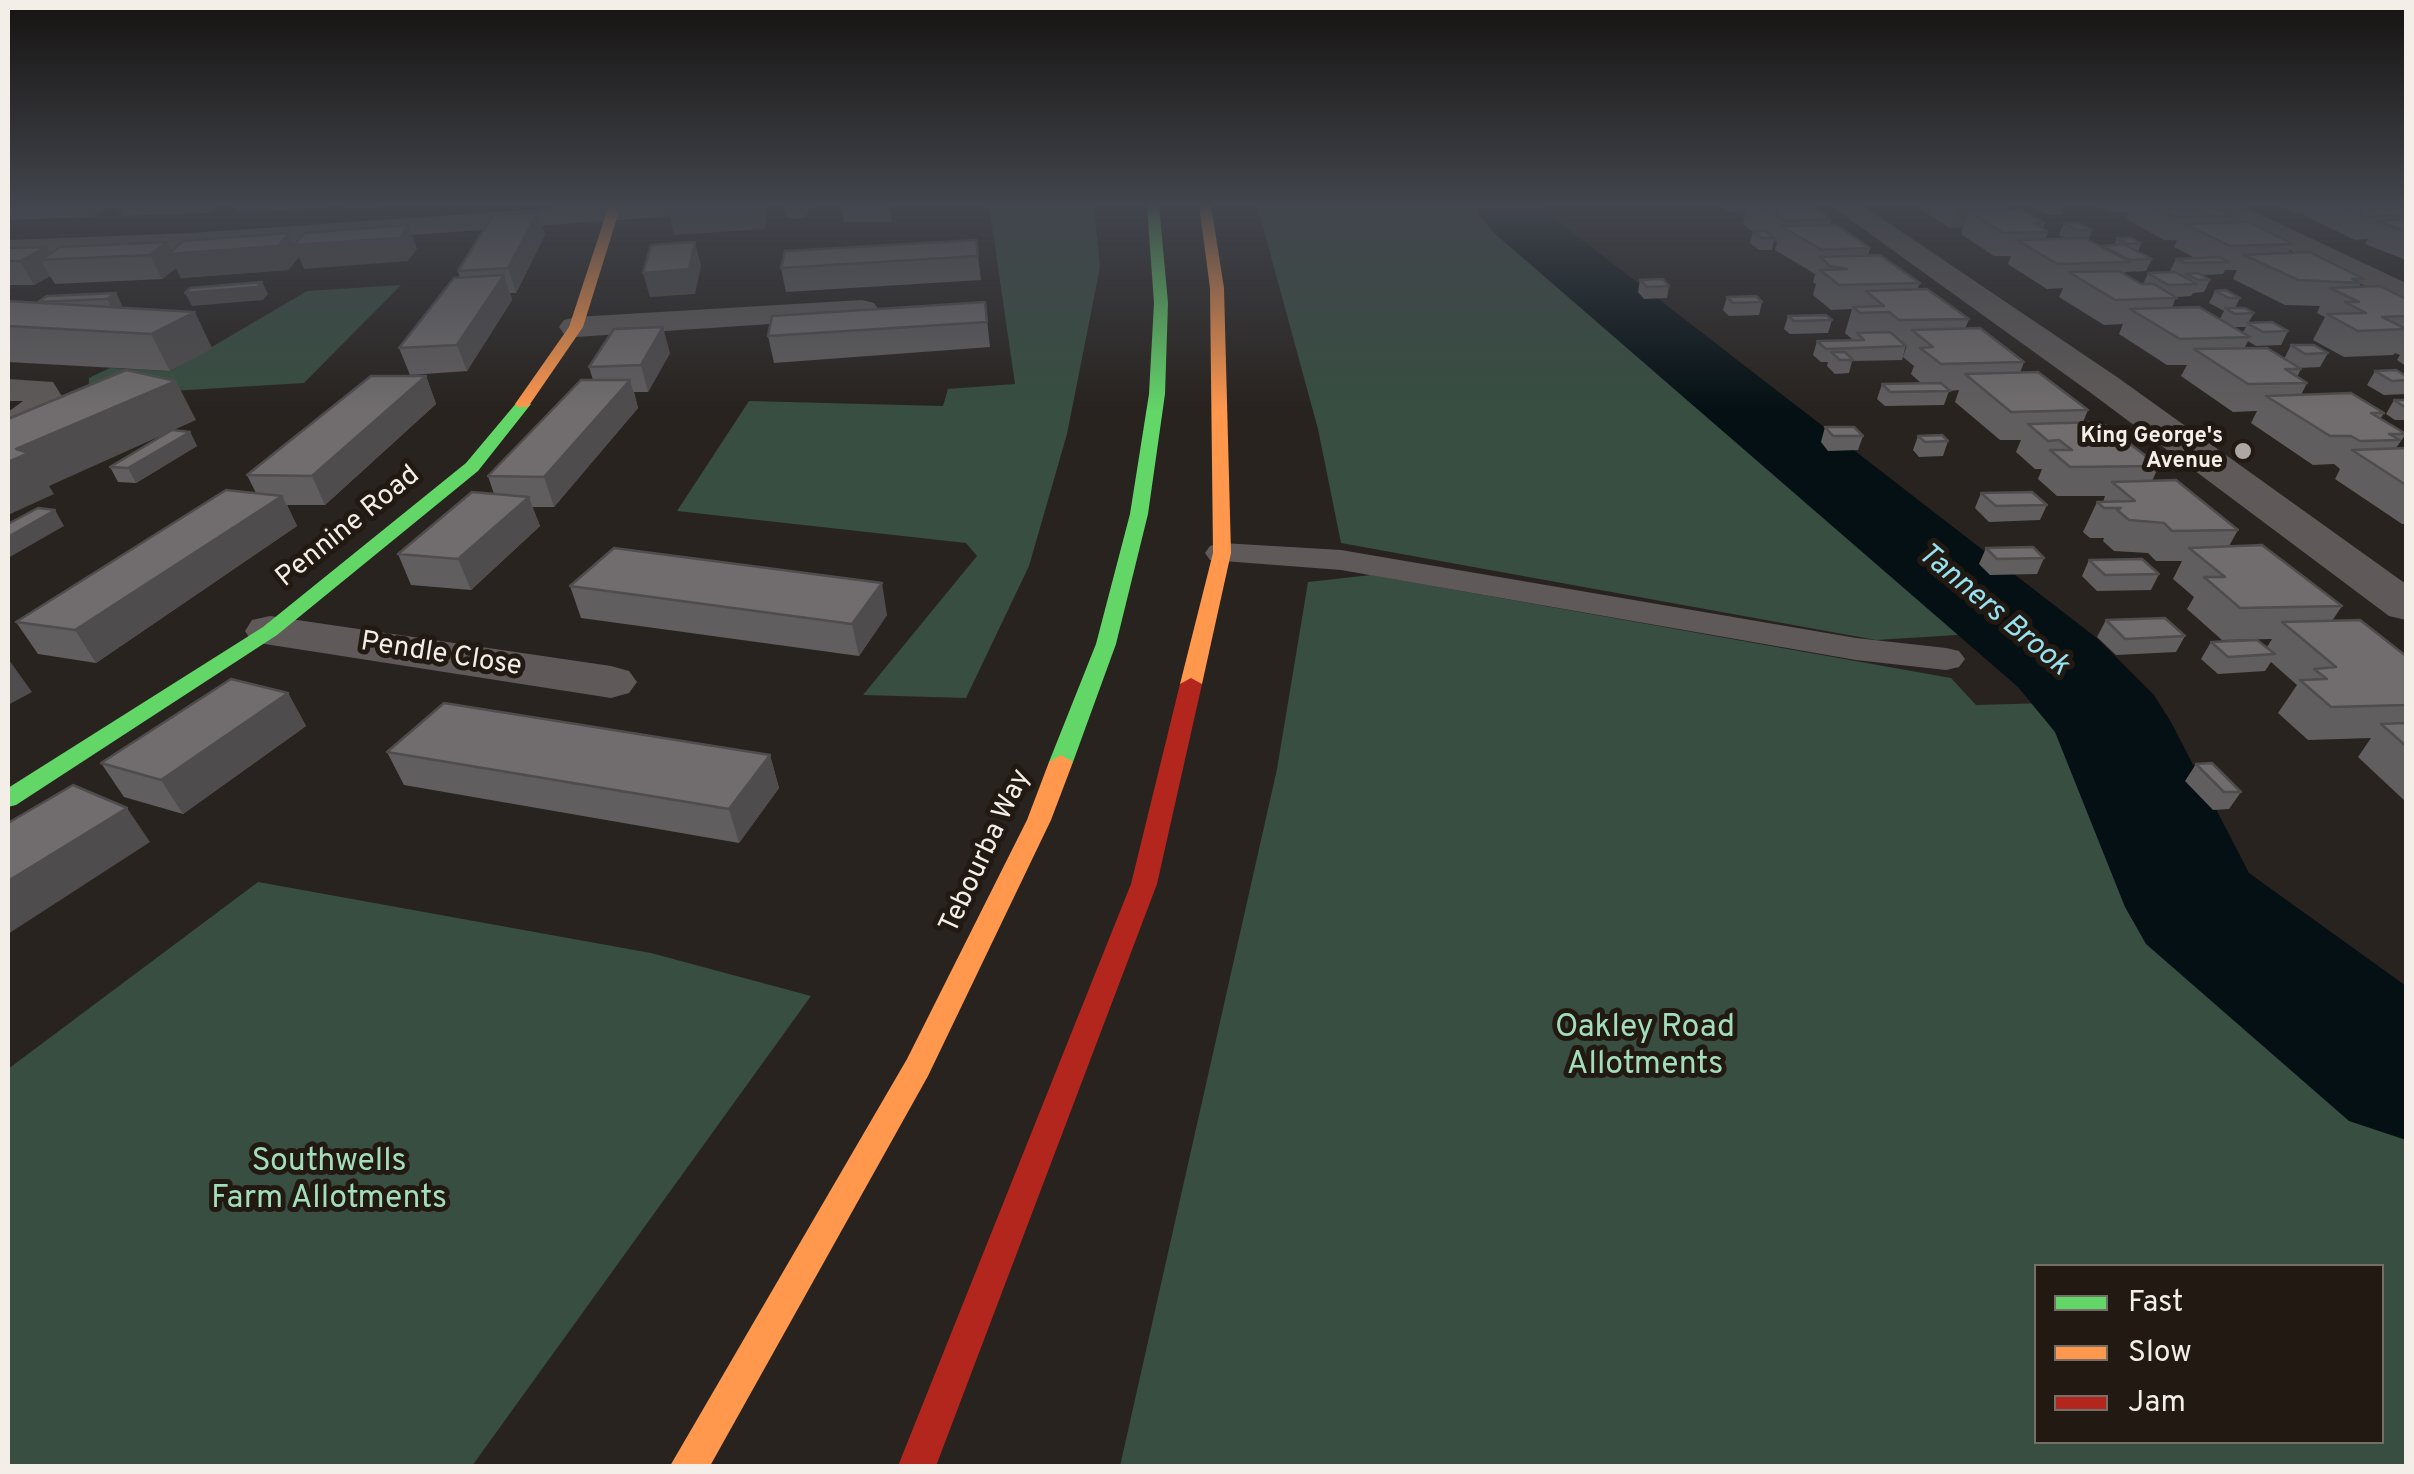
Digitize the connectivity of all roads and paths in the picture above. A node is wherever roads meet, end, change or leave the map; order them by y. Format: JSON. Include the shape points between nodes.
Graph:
{"nodes":[{"id":1,"x":593,"y":274,"type":"edge"},
{"id":2,"x":1159,"y":274,"type":"edge"},
{"id":3,"x":1216,"y":274,"type":"edge"},
{"id":4,"x":1943,"y":274,"type":"edge"},
{"id":5,"x":2363,"y":274,"type":"edge"},
{"id":6,"x":2406,"y":294,"type":"edge"},
{"id":7,"x":862,"y":310,"type":"edge"},
{"id":8,"x":576,"y":327,"type":"junction"},
{"id":9,"x":8,"y":390,"type":"edge"},
{"id":10,"x":8,"y":427,"type":"edge"},
{"id":11,"x":1222,"y":553,"type":"junction"},
{"id":12,"x":2406,"y":606,"type":"edge"},
{"id":13,"x":270,"y":631,"type":"junction"},
{"id":14,"x":1946,"y":659,"type":"dead end"},
{"id":15,"x":611,"y":682,"type":"dead end"},
{"id":16,"x":8,"y":799,"type":"edge"},
{"id":17,"x":690,"y":1466,"type":"edge"},
{"id":18,"x":917,"y":1466,"type":"edge"}],
"edges":[{"from":1,"to":8,"type":"main road","name":"Pennine Road"},
{"from":2,"to":17,"type":"main road","name":"Tebourba Way","via":[[1156,394],[1139,514],[1106,644],[1039,820],[918,1067]]},
{"from":3,"to":11,"type":"main road"},
{"from":4,"to":12,"type":"street"},
{"from":5,"to":6,"type":"street"},
{"from":7,"to":8,"type":"street"},
{"from":8,"to":13,"type":"main road","name":"Pennine Road","via":[[539,385],[472,466]]},
{"from":9,"to":10,"type":"street","via":[[40,390],[44,398],[36,413]]},
{"from":11,"to":14,"type":"lane","via":[[1341,560]]},
{"from":11,"to":18,"type":"main road","via":[[1144,884]]},
{"from":13,"to":15,"type":"street","name":"Pendle Close"},
{"from":13,"to":16,"type":"main road","name":"Pennine Road"}]}
